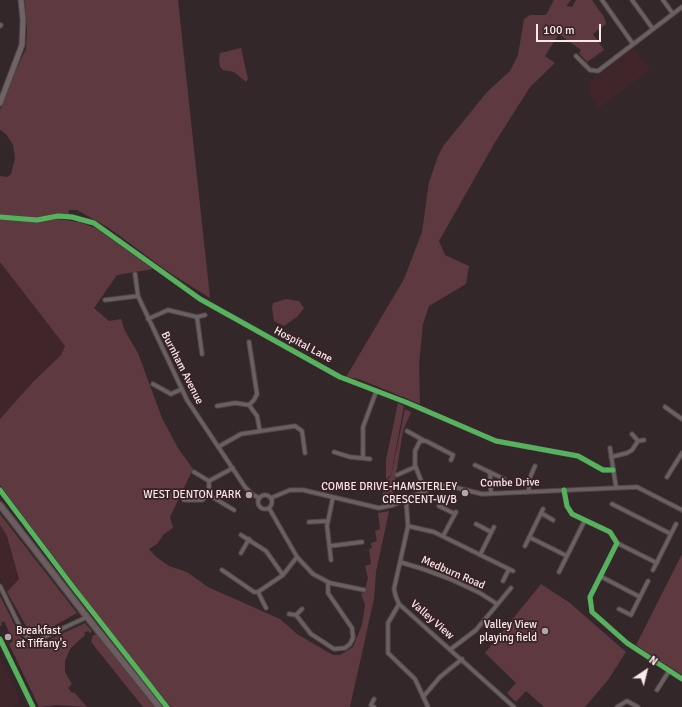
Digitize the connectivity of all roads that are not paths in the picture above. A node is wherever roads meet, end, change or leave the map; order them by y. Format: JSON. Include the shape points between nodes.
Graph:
{"nodes":[{"id":1,"x":21,"y":0,"type":"edge"},
{"id":2,"x":602,"y":0,"type":"edge"},
{"id":3,"x":632,"y":0,"type":"edge"},
{"id":4,"x":662,"y":0,"type":"edge"},
{"id":5,"x":682,"y":7,"type":"edge"},
{"id":6,"x":673,"y":14,"type":"junction"},
{"id":7,"x":653,"y":29,"type":"junction"},
{"id":8,"x":633,"y":44,"type":"junction"},
{"id":9,"x":576,"y":56,"type":"dead end"},
{"id":10,"x":0,"y":100,"type":"edge"},
{"id":11,"x":0,"y":217,"type":"edge"},
{"id":12,"x":135,"y":274,"type":"dead end"},
{"id":13,"x":138,"y":296,"type":"junction"},
{"id":14,"x":105,"y":300,"type":"dead end"},
{"id":15,"x":205,"y":315,"type":"dead end"},
{"id":16,"x":197,"y":317,"type":"junction"},
{"id":17,"x":148,"y":319,"type":"junction"},
{"id":18,"x":249,"y":342,"type":"dead end"},
{"id":19,"x":202,"y":354,"type":"dead end"},
{"id":20,"x":153,"y":384,"type":"dead end"},
{"id":21,"x":182,"y":389,"type":"junction"},
{"id":22,"x":376,"y":392,"type":"junction"},
{"id":23,"x":249,"y":405,"type":"junction"},
{"id":24,"x":217,"y":406,"type":"dead end"},
{"id":25,"x":665,"y":407,"type":"dead end"},
{"id":26,"x":682,"y":419,"type":"edge"},
{"id":27,"x":260,"y":431,"type":"junction"},
{"id":28,"x":407,"y":431,"type":"dead end"},
{"id":29,"x":632,"y":434,"type":"dead end"},
{"id":30,"x":423,"y":440,"type":"junction"},
{"id":31,"x":644,"y":440,"type":"dead end"},
{"id":32,"x":638,"y":441,"type":"junction"},
{"id":33,"x":218,"y":447,"type":"junction"},
{"id":34,"x":610,"y":448,"type":"dead end"},
{"id":35,"x":334,"y":452,"type":"dead end"},
{"id":36,"x":305,"y":453,"type":"dead end"},
{"id":37,"x":682,"y":453,"type":"edge"},
{"id":38,"x":611,"y":457,"type":"junction"},
{"id":39,"x":362,"y":458,"type":"junction"},
{"id":40,"x":370,"y":459,"type":"dead end"},
{"id":41,"x":451,"y":460,"type":"dead end"},
{"id":42,"x":680,"y":460,"type":"edge"},
{"id":43,"x":475,"y":465,"type":"dead end"},
{"id":44,"x":535,"y":466,"type":"dead end"},
{"id":45,"x":415,"y":467,"type":"junction"},
{"id":46,"x":232,"y":468,"type":"junction"},
{"id":47,"x":613,"y":470,"type":"junction"},
{"id":48,"x":194,"y":472,"type":"dead end"},
{"id":49,"x":490,"y":472,"type":"junction"},
{"id":50,"x":397,"y":476,"type":"dead end"},
{"id":51,"x":667,"y":477,"type":"dead end"},
{"id":52,"x":504,"y":479,"type":"dead end"},
{"id":53,"x":210,"y":482,"type":"junction"},
{"id":54,"x":616,"y":487,"type":"junction"},
{"id":55,"x":564,"y":490,"type":"junction"},
{"id":56,"x":425,"y":491,"type":"junction"},
{"id":57,"x":529,"y":492,"type":"junction"},
{"id":58,"x":491,"y":494,"type":"junction"},
{"id":59,"x":209,"y":495,"type":"junction"},
{"id":60,"x":333,"y":497,"type":"junction"},
{"id":61,"x":259,"y":498,"type":"junction"},
{"id":62,"x":271,"y":498,"type":"junction"},
{"id":63,"x":406,"y":499,"type":"junction"},
{"id":64,"x":184,"y":500,"type":"dead end"},
{"id":65,"x":0,"y":504,"type":"edge"},
{"id":66,"x":612,"y":504,"type":"dead end"},
{"id":67,"x":439,"y":506,"type":"dead end"},
{"id":68,"x":269,"y":508,"type":"junction"},
{"id":69,"x":543,"y":509,"type":"dead end"},
{"id":70,"x":234,"y":510,"type":"dead end"},
{"id":71,"x":682,"y":510,"type":"edge"},
{"id":72,"x":541,"y":513,"type":"junction"},
{"id":73,"x":553,"y":520,"type":"dead end"},
{"id":74,"x":585,"y":520,"type":"junction"},
{"id":75,"x":327,"y":521,"type":"junction"},
{"id":76,"x":308,"y":522,"type":"dead end"},
{"id":77,"x":476,"y":524,"type":"dead end"},
{"id":78,"x":676,"y":524,"type":"dead end"},
{"id":79,"x":408,"y":526,"type":"junction"},
{"id":80,"x":494,"y":527,"type":"dead end"},
{"id":81,"x":492,"y":532,"type":"junction"},
{"id":82,"x":671,"y":534,"type":"junction"},
{"id":83,"x":241,"y":535,"type":"dead end"},
{"id":84,"x":443,"y":536,"type":"junction"},
{"id":85,"x":529,"y":537,"type":"junction"},
{"id":86,"x":249,"y":539,"type":"junction"},
{"id":87,"x":362,"y":542,"type":"dead end"},
{"id":88,"x":617,"y":543,"type":"junction"},
{"id":89,"x":330,"y":546,"type":"junction"},
{"id":90,"x":525,"y":546,"type":"dead end"},
{"id":91,"x":241,"y":553,"type":"dead end"},
{"id":92,"x":480,"y":555,"type":"junction"},
{"id":93,"x":567,"y":556,"type":"junction"},
{"id":94,"x":297,"y":557,"type":"junction"},
{"id":95,"x":331,"y":560,"type":"dead end"},
{"id":96,"x":400,"y":562,"type":"junction"},
{"id":97,"x":657,"y":563,"type":"junction"},
{"id":98,"x":509,"y":569,"type":"junction"},
{"id":99,"x":222,"y":570,"type":"dead end"},
{"id":100,"x":653,"y":570,"type":"dead end"},
{"id":101,"x":513,"y":571,"type":"dead end"},
{"id":102,"x":559,"y":572,"type":"dead end"},
{"id":103,"x":283,"y":575,"type":"junction"},
{"id":104,"x":600,"y":576,"type":"junction"},
{"id":105,"x":502,"y":581,"type":"dead end"},
{"id":106,"x":648,"y":581,"type":"dead end"},
{"id":107,"x":328,"y":582,"type":"junction"},
{"id":108,"x":0,"y":586,"type":"edge"},
{"id":109,"x":511,"y":588,"type":"dead end"},
{"id":110,"x":364,"y":590,"type":"dead end"},
{"id":111,"x":258,"y":592,"type":"junction"},
{"id":112,"x":640,"y":597,"type":"junction"},
{"id":113,"x":400,"y":604,"type":"junction"},
{"id":114,"x":497,"y":604,"type":"junction"},
{"id":115,"x":266,"y":608,"type":"dead end"},
{"id":116,"x":302,"y":609,"type":"dead end"},
{"id":117,"x":619,"y":609,"type":"dead end"},
{"id":118,"x":289,"y":614,"type":"dead end"},
{"id":119,"x":296,"y":615,"type":"junction"},
{"id":120,"x":87,"y":617,"type":"junction"},
{"id":121,"x":0,"y":639,"type":"edge"},
{"id":122,"x":451,"y":649,"type":"junction"},
{"id":123,"x":462,"y":659,"type":"junction"},
{"id":124,"x":669,"y":671,"type":"junction"},
{"id":125,"x":682,"y":679,"type":"edge"},
{"id":126,"x":657,"y":690,"type":"dead end"},
{"id":127,"x":423,"y":697,"type":"junction"},
{"id":128,"x":374,"y":699,"type":"dead end"},
{"id":129,"x":34,"y":707,"type":"edge"},
{"id":130,"x":159,"y":707,"type":"edge"},
{"id":131,"x":374,"y":707,"type":"edge"},
{"id":132,"x":428,"y":707,"type":"edge"},
{"id":133,"x":514,"y":707,"type":"edge"},
{"id":134,"x":617,"y":707,"type":"edge"},
{"id":135,"x":638,"y":707,"type":"edge"}],
"edges":[{"from":1,"to":10,"type":"street","via":[[22,45]]},
{"from":2,"to":8,"type":"street"},
{"from":3,"to":7,"type":"street"},
{"from":4,"to":6,"type":"street"},
{"from":5,"to":6,"type":"street"},
{"from":6,"to":7,"type":"street"},
{"from":7,"to":8,"type":"street"},
{"from":8,"to":9,"type":"street","via":[[598,70],[590,70]]},
{"from":11,"to":22,"type":"street","name":"Hospital Lane","via":[[37,220],[58,216],[94,223],[200,299],[340,377]]},
{"from":12,"to":13,"type":"street","name":"Burnham Avenue"},
{"from":13,"to":14,"type":"street"},
{"from":13,"to":17,"type":"street","name":"Burnham Avenue"},
{"from":15,"to":16,"type":"street"},
{"from":16,"to":17,"type":"street","via":[[168,310]]},
{"from":16,"to":19,"type":"street"},
{"from":17,"to":21,"type":"street","name":"Burnham Avenue"},
{"from":18,"to":23,"type":"street","via":[[257,394]]},
{"from":20,"to":21,"type":"street","via":[[171,394]]},
{"from":21,"to":33,"type":"street","name":"Burnham Avenue"},
{"from":22,"to":39,"type":"street","via":[[363,427]]},
{"from":22,"to":47,"type":"street","name":"Hospital Lane","via":[[496,441],[578,456],[603,470]]},
{"from":23,"to":24,"type":"street","via":[[235,403]]},
{"from":23,"to":27,"type":"street","via":[[257,416]]},
{"from":25,"to":26,"type":"street"},
{"from":27,"to":33,"type":"street","via":[[235,436]]},
{"from":27,"to":36,"type":"street","via":[[297,426],[302,431]]},
{"from":28,"to":30,"type":"street"},
{"from":29,"to":32,"type":"street"},
{"from":30,"to":41,"type":"street","via":[[453,455]]},
{"from":30,"to":45,"type":"street","via":[[416,451]]},
{"from":31,"to":32,"type":"street"},
{"from":32,"to":38,"type":"street","via":[[627,453]]},
{"from":33,"to":46,"type":"street","name":"Burnham Avenue"},
{"from":34,"to":38,"type":"street"},
{"from":35,"to":39,"type":"street"},
{"from":37,"to":42,"type":"street"},
{"from":38,"to":47,"type":"street"},
{"from":39,"to":40,"type":"street"},
{"from":42,"to":51,"type":"street"},
{"from":43,"to":49,"type":"street"},
{"from":44,"to":57,"type":"street","via":[[529,480]]},
{"from":45,"to":50,"type":"street"},
{"from":45,"to":56,"type":"street"},
{"from":46,"to":53,"type":"street"},
{"from":46,"to":61,"type":"street","name":"Burnham Avenue","via":[[245,487]]},
{"from":47,"to":54,"type":"street"},
{"from":48,"to":53,"type":"street"},
{"from":49,"to":52,"type":"street"},
{"from":49,"to":58,"type":"street"},
{"from":53,"to":59,"type":"street"},
{"from":54,"to":55,"type":"street","name":"Combe Drive"},
{"from":54,"to":71,"type":"street","via":[[637,487]]},
{"from":55,"to":57,"type":"street","name":"Combe Drive"},
{"from":55,"to":74,"type":"street","via":[[569,510]]},
{"from":56,"to":58,"type":"street","name":"Combe Drive","via":[[445,484],[475,493]]},
{"from":56,"to":63,"type":"street","name":"Combe Drive"},
{"from":57,"to":58,"type":"street","name":"Combe Drive"},
{"from":59,"to":64,"type":"street","via":[[202,500]]},
{"from":59,"to":70,"type":"street"},
{"from":60,"to":62,"type":"street","name":"Combe Drive","via":[[303,490],[290,490]]},
{"from":60,"to":63,"type":"street","name":"Combe Drive","via":[[379,508]]},
{"from":60,"to":75,"type":"street"},
{"from":61,"to":62,"type":"street","via":[[265,495]]},
{"from":61,"to":68,"type":"street","via":[[260,506],[264,509]]},
{"from":62,"to":68,"type":"street"},
{"from":63,"to":79,"type":"street","name":"Valley View"},
{"from":65,"to":120,"type":"main road"},
{"from":66,"to":82,"type":"street"},
{"from":67,"to":84,"type":"street","via":[[455,513]]},
{"from":68,"to":94,"type":"street"},
{"from":69,"to":72,"type":"street"},
{"from":72,"to":73,"type":"street"},
{"from":72,"to":85,"type":"street"},
{"from":74,"to":88,"type":"street","via":[[610,532]]},
{"from":74,"to":93,"type":"street"},
{"from":75,"to":76,"type":"street"},
{"from":75,"to":89,"type":"street"},
{"from":77,"to":81,"type":"street"},
{"from":78,"to":82,"type":"street"},
{"from":79,"to":84,"type":"street"},
{"from":79,"to":96,"type":"street","name":"Valley View"},
{"from":80,"to":81,"type":"street"},
{"from":81,"to":92,"type":"street"},
{"from":82,"to":97,"type":"street"},
{"from":83,"to":86,"type":"street"},
{"from":84,"to":92,"type":"street"},
{"from":85,"to":90,"type":"street"},
{"from":85,"to":93,"type":"street"},
{"from":86,"to":91,"type":"street"},
{"from":86,"to":103,"type":"street","via":[[266,550]]},
{"from":87,"to":89,"type":"street"},
{"from":88,"to":97,"type":"street"},
{"from":88,"to":104,"type":"street"},
{"from":89,"to":95,"type":"street"},
{"from":92,"to":98,"type":"street"},
{"from":93,"to":102,"type":"street"},
{"from":94,"to":103,"type":"street"},
{"from":94,"to":107,"type":"street","via":[[313,574]]},
{"from":96,"to":113,"type":"street","name":"Valley View","via":[[394,589]]},
{"from":96,"to":114,"type":"street","name":"Medburn Road","via":[[450,579]]},
{"from":97,"to":100,"type":"street"},
{"from":98,"to":101,"type":"street"},
{"from":98,"to":105,"type":"street"},
{"from":99,"to":111,"type":"street","via":[[254,592]]},
{"from":103,"to":111,"type":"street"},
{"from":104,"to":112,"type":"street"},
{"from":104,"to":124,"type":"street","via":[[590,597],[592,612],[627,643]]},
{"from":106,"to":112,"type":"street"},
{"from":107,"to":110,"type":"street"},
{"from":107,"to":119,"type":"street","via":[[328,593],[352,628],[353,638],[350,644],[345,648],[334,649],[311,634]]},
{"from":108,"to":120,"type":"street","via":[[23,634],[32,641]]},
{"from":109,"to":114,"type":"street"},
{"from":111,"to":115,"type":"street"},
{"from":112,"to":117,"type":"street","via":[[631,615]]},
{"from":113,"to":122,"type":"street","name":"Valley View"},
{"from":113,"to":127,"type":"street","via":[[388,623],[388,653],[415,680]]},
{"from":114,"to":122,"type":"street","via":[[476,630]]},
{"from":116,"to":119,"type":"street"},
{"from":118,"to":119,"type":"street"},
{"from":120,"to":130,"type":"main road"},
{"from":121,"to":129,"type":"street"},
{"from":122,"to":123,"type":"street","name":"Valley View"},
{"from":123,"to":127,"type":"street","via":[[440,677]]},
{"from":123,"to":133,"type":"street","name":"Valley View"},
{"from":124,"to":125,"type":"street"},
{"from":124,"to":126,"type":"street"},
{"from":127,"to":132,"type":"street"},
{"from":128,"to":131,"type":"street","via":[[371,706]]},
{"from":134,"to":135,"type":"street","via":[[627,701]]}]}
